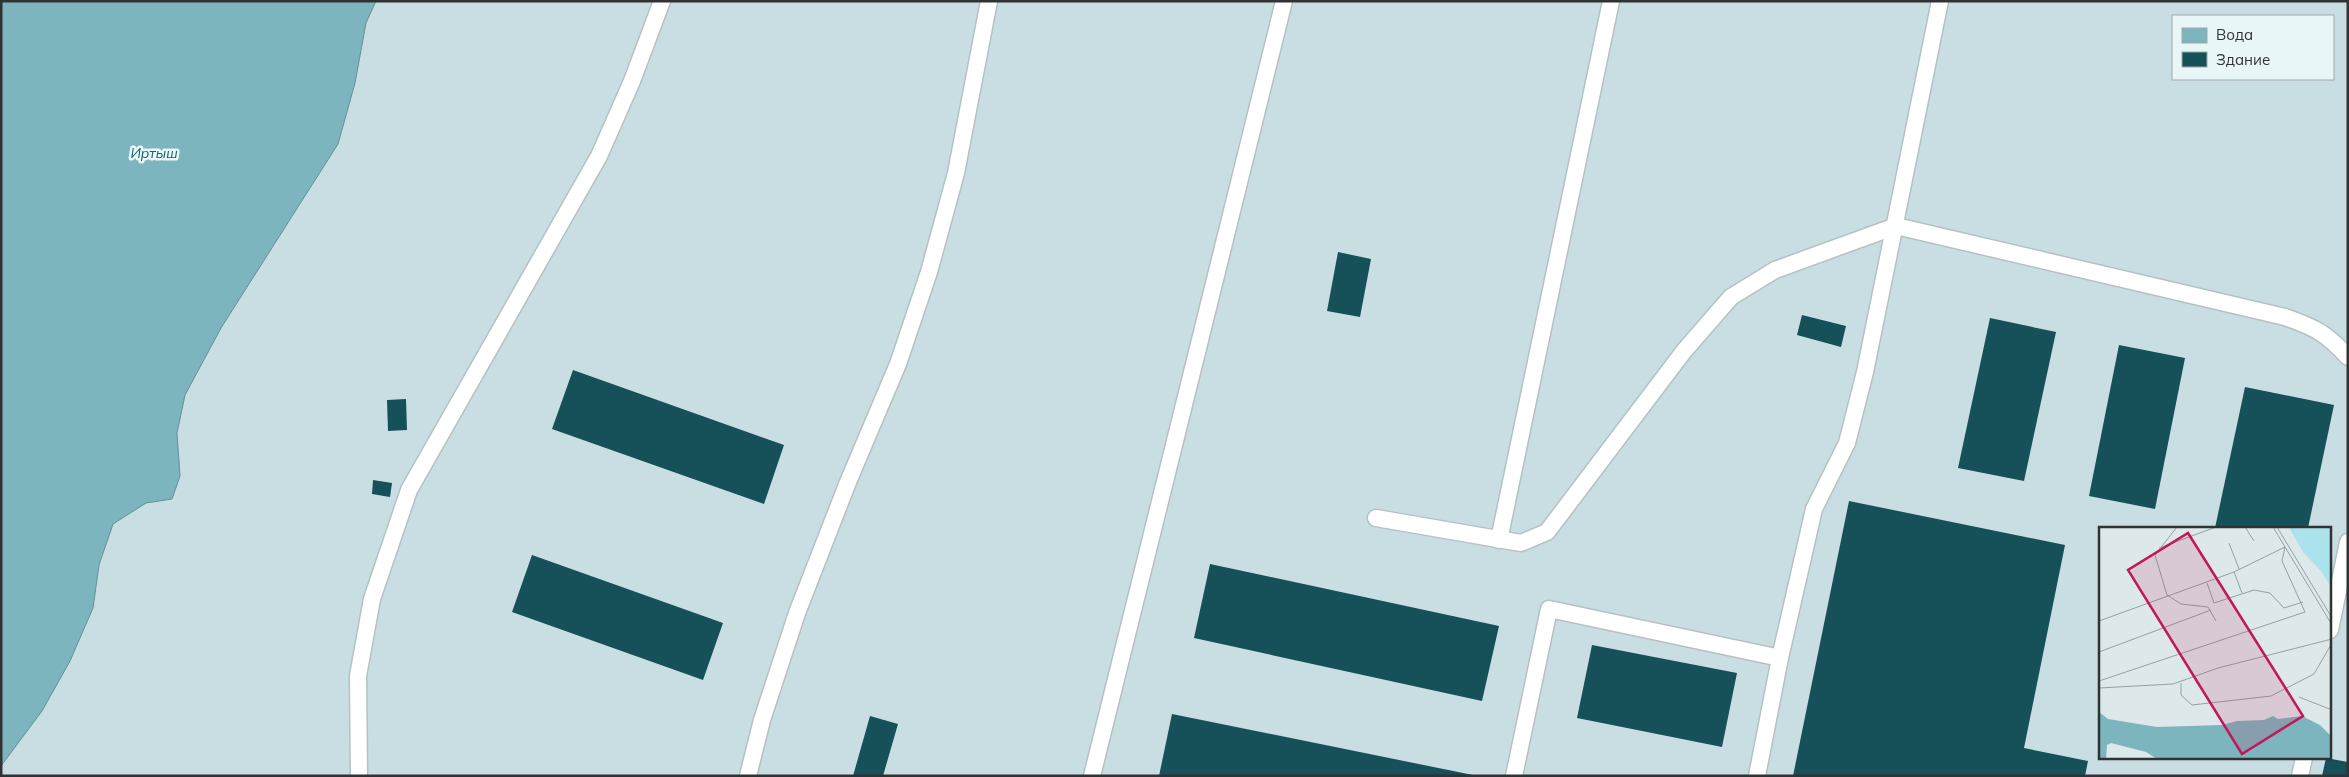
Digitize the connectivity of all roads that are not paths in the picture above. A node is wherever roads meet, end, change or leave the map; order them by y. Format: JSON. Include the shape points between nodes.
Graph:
{"nodes":[{"id":1,"x":662,"y":1,"type":"edge"},
{"id":2,"x":989,"y":1,"type":"edge"},
{"id":3,"x":1284,"y":1,"type":"edge"},
{"id":4,"x":1611,"y":1,"type":"edge"},
{"id":5,"x":1940,"y":1,"type":"edge"},
{"id":6,"x":1896,"y":226,"type":"junction"},
{"id":7,"x":2348,"y":357,"type":"edge"},
{"id":8,"x":1376,"y":518,"type":"dead end"},
{"id":9,"x":1499,"y":540,"type":"junction"},
{"id":10,"x":2348,"y":542,"type":"edge"},
{"id":11,"x":2332,"y":620,"type":"edge"},
{"id":12,"x":1780,"y":658,"type":"junction"},
{"id":13,"x":2304,"y":760,"type":"edge"},
{"id":14,"x":360,"y":776,"type":"edge"},
{"id":15,"x":748,"y":776,"type":"edge"},
{"id":16,"x":1092,"y":776,"type":"edge"},
{"id":17,"x":1514,"y":776,"type":"edge"},
{"id":18,"x":1757,"y":776,"type":"edge"},
{"id":19,"x":2300,"y":776,"type":"edge"}],
"edges":[{"from":1,"to":14,"type":"lane","via":[[599,156],[409,490],[372,599],[358,676]]},
{"from":2,"to":15,"type":"lane","via":[[956,173],[929,272],[898,364],[797,613],[762,720]]},
{"from":3,"to":16,"type":"lane"},
{"from":4,"to":9,"type":"lane"},
{"from":5,"to":6,"type":"lane"},
{"from":6,"to":7,"type":"lane","via":[[2285,317],[2315,328]]},
{"from":6,"to":9,"type":"lane","via":[[1775,270],[1731,297],[1684,351],[1547,532],[1521,543]]},
{"from":6,"to":12,"type":"lane","via":[[1847,442],[1814,509]]},
{"from":8,"to":9,"type":"lane"},
{"from":10,"to":11,"type":"lane"},
{"from":12,"to":17,"type":"lane","via":[[1549,609]]},
{"from":12,"to":18,"type":"lane"},
{"from":13,"to":19,"type":"lane"}]}
